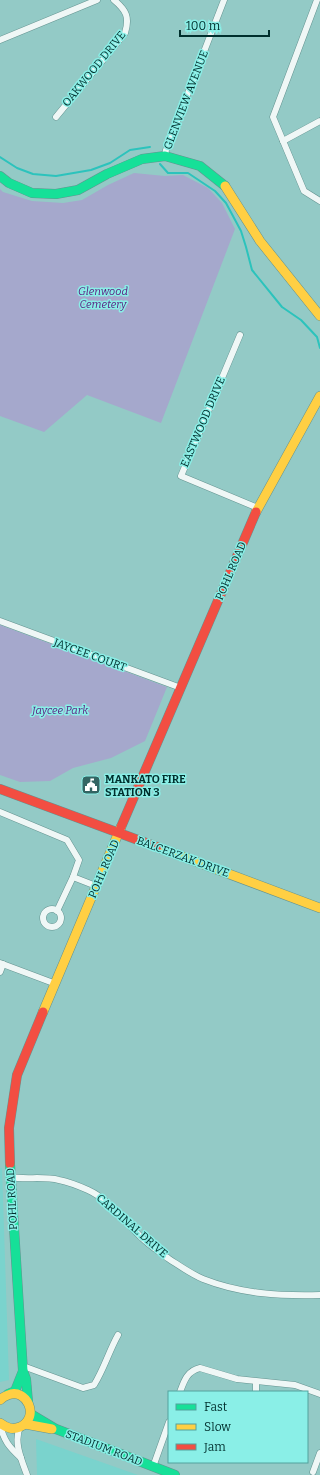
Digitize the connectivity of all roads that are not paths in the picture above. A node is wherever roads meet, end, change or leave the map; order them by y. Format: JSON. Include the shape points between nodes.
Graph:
{"nodes":[{"id":1,"x":97,"y":0,"type":"edge"},
{"id":2,"x":114,"y":0,"type":"edge"},
{"id":3,"x":224,"y":0,"type":"edge"},
{"id":4,"x":317,"y":0,"type":"edge"},
{"id":5,"x":0,"y":40,"type":"edge"},
{"id":6,"x":56,"y":117,"type":"dead end"},
{"id":7,"x":320,"y":120,"type":"edge"},
{"id":8,"x":283,"y":141,"type":"junction"},
{"id":9,"x":165,"y":156,"type":"junction"},
{"id":10,"x":0,"y":176,"type":"edge"},
{"id":11,"x":320,"y":201,"type":"edge"},
{"id":12,"x":320,"y":316,"type":"edge"},
{"id":13,"x":240,"y":335,"type":"dead end"},
{"id":14,"x":320,"y":396,"type":"edge"},
{"id":15,"x":258,"y":508,"type":"junction"},
{"id":16,"x":0,"y":621,"type":"edge"},
{"id":17,"x":181,"y":688,"type":"junction"},
{"id":18,"x":0,"y":789,"type":"edge"},
{"id":19,"x":0,"y":812,"type":"edge"},
{"id":20,"x":119,"y":833,"type":"junction"},
{"id":21,"x":73,"y":877,"type":"junction"},
{"id":22,"x":96,"y":886,"type":"junction"},
{"id":23,"x":320,"y":908,"type":"edge"},
{"id":24,"x":57,"y":911,"type":"dead end"},
{"id":25,"x":1,"y":963,"type":"edge"},
{"id":26,"x":0,"y":972,"type":"edge"},
{"id":27,"x":56,"y":984,"type":"junction"},
{"id":28,"x":10,"y":1177,"type":"junction"},
{"id":29,"x":320,"y":1295,"type":"edge"},
{"id":30,"x":118,"y":1335,"type":"dead end"},
{"id":31,"x":23,"y":1369,"type":"junction"},
{"id":32,"x":256,"y":1382,"type":"junction"},
{"id":33,"x":180,"y":1391,"type":"edge"},
{"id":34,"x":256,"y":1391,"type":"edge"},
{"id":35,"x":320,"y":1394,"type":"edge"},
{"id":36,"x":3,"y":1397,"type":"edge"},
{"id":37,"x":28,"y":1402,"type":"junction"},
{"id":38,"x":31,"y":1414,"type":"junction"},
{"id":39,"x":0,"y":1424,"type":"edge"},
{"id":40,"x":168,"y":1425,"type":"edge"},
{"id":41,"x":23,"y":1426,"type":"junction"},
{"id":42,"x":56,"y":1429,"type":"junction"},
{"id":43,"x":320,"y":1453,"type":"edge"},
{"id":44,"x":21,"y":1458,"type":"junction"},
{"id":45,"x":153,"y":1467,"type":"junction"},
{"id":46,"x":313,"y":1472,"type":"dead end"},
{"id":47,"x":27,"y":1475,"type":"edge"},
{"id":48,"x":175,"y":1475,"type":"edge"}],
"edges":[{"from":1,"to":5,"type":"street"},
{"from":2,"to":6,"type":"street","name":"OAKWOOD DRIVE","via":[[124,8],[128,24],[125,33]]},
{"from":3,"to":9,"type":"street","name":"GLENVIEW AVENUE"},
{"from":4,"to":8,"type":"street","via":[[273,117]]},
{"from":7,"to":8,"type":"street"},
{"from":8,"to":11,"type":"street","via":[[304,191]]},
{"from":9,"to":10,"type":"street","via":[[142,159],[78,190],[56,194],[32,193]]},
{"from":9,"to":12,"type":"street","via":[[200,166],[227,187],[260,240]]},
{"from":13,"to":15,"type":"street","name":"EASTWOOD DRIVE","via":[[181,476]]},
{"from":14,"to":15,"type":"street","name":"POHL ROAD"},
{"from":15,"to":17,"type":"street","name":"POHL ROAD"},
{"from":16,"to":17,"type":"street","name":"JAYCEE COURT"},
{"from":17,"to":20,"type":"street","name":"POHL ROAD"},
{"from":18,"to":20,"type":"street","name":"BALCERZAK DRIVE"},
{"from":19,"to":21,"type":"street","via":[[67,840],[79,860]]},
{"from":20,"to":22,"type":"street","name":"POHL ROAD"},
{"from":20,"to":23,"type":"street","name":"BALCERZAK DRIVE"},
{"from":21,"to":22,"type":"street"},
{"from":21,"to":24,"type":"street"},
{"from":22,"to":27,"type":"street","name":"POHL ROAD"},
{"from":25,"to":26,"type":"street"},
{"from":25,"to":27,"type":"street"},
{"from":27,"to":28,"type":"street","name":"POHL ROAD","via":[[17,1075],[9,1128]]},
{"from":28,"to":29,"type":"street","name":"CARDINAL DRIVE","via":[[58,1179],[90,1191],[156,1250],[202,1278],[247,1292]]},
{"from":28,"to":31,"type":"street","name":"POHL ROAD"},
{"from":30,"to":31,"type":"street","via":[[102,1373],[94,1385],[83,1388]]},
{"from":31,"to":36,"type":"street","name":"POHL ROAD","via":[[15,1391]]},
{"from":31,"to":37,"type":"street","name":"POHL ROAD","via":[[27,1377]]},
{"from":32,"to":33,"type":"street","via":[[231,1378],[200,1368],[187,1375]]},
{"from":32,"to":34,"type":"street"},
{"from":32,"to":35,"type":"street","via":[[295,1385]]},
{"from":36,"to":37,"type":"street","via":[[19,1395]]},
{"from":37,"to":38,"type":"street","name":"POHL ROAD"},
{"from":38,"to":41,"type":"street"},
{"from":38,"to":42,"type":"street","name":"STADIUM ROAD"},
{"from":39,"to":41,"type":"street","name":"STADIUM ROAD","via":[[14,1429]]},
{"from":39,"to":44,"type":"street","via":[[8,1446]]},
{"from":40,"to":45,"type":"street"},
{"from":41,"to":42,"type":"street","name":"STADIUM ROAD"},
{"from":41,"to":44,"type":"street","via":[[18,1432]]},
{"from":42,"to":45,"type":"street","name":"STADIUM ROAD"},
{"from":43,"to":46,"type":"street"},
{"from":44,"to":47,"type":"street"},
{"from":45,"to":48,"type":"street","name":"STADIUM ROAD"}]}
